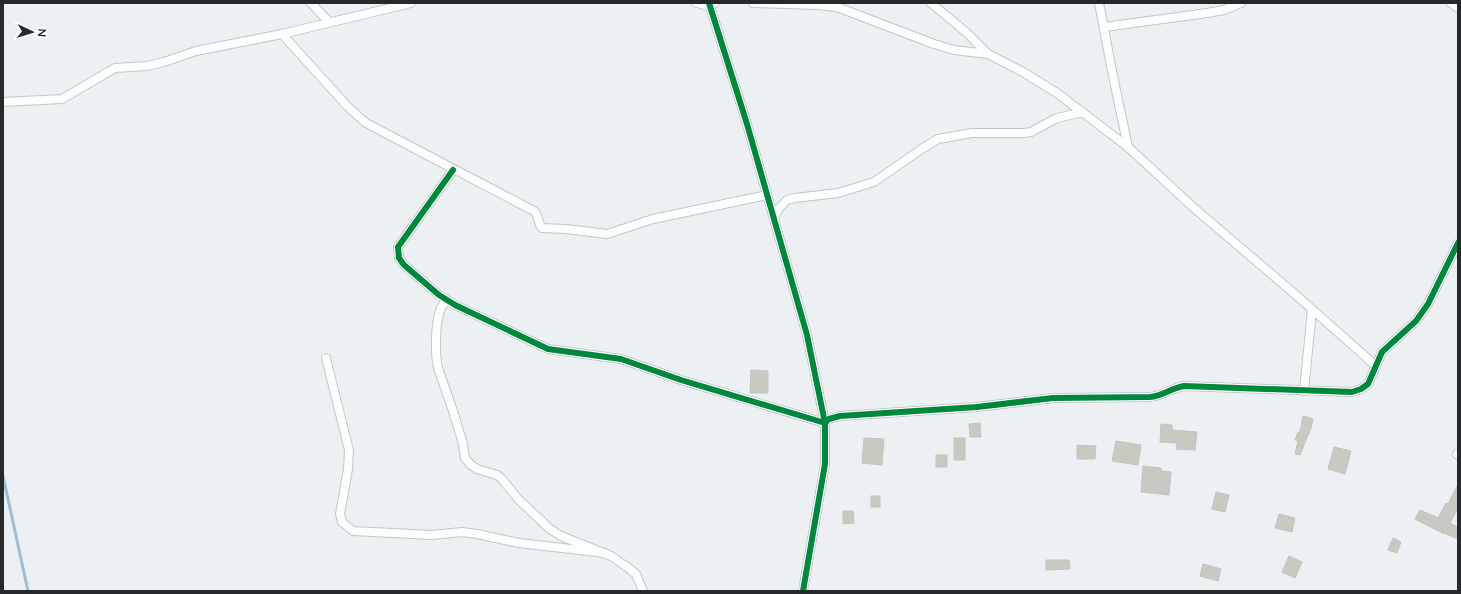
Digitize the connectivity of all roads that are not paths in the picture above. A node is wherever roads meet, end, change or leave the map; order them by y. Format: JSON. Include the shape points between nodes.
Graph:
{"nodes":[{"id":1,"x":310,"y":3,"type":"edge"},
{"id":2,"x":411,"y":3,"type":"edge"},
{"id":3,"x":697,"y":3,"type":"edge"},
{"id":4,"x":753,"y":3,"type":"edge"},
{"id":5,"x":931,"y":3,"type":"edge"},
{"id":6,"x":1100,"y":3,"type":"edge"},
{"id":7,"x":1242,"y":3,"type":"edge"},
{"id":8,"x":1451,"y":3,"type":"edge"},
{"id":9,"x":711,"y":4,"type":"edge"},
{"id":10,"x":1458,"y":8,"type":"edge"},
{"id":11,"x":329,"y":22,"type":"junction"},
{"id":12,"x":1104,"y":27,"type":"junction"},
{"id":13,"x":282,"y":34,"type":"junction"},
{"id":14,"x":988,"y":54,"type":"junction"},
{"id":15,"x":3,"y":102,"type":"edge"},
{"id":16,"x":1083,"y":112,"type":"junction"},
{"id":17,"x":1128,"y":147,"type":"junction"},
{"id":18,"x":453,"y":170,"type":"junction"},
{"id":19,"x":767,"y":194,"type":"junction"},
{"id":20,"x":774,"y":219,"type":"junction"},
{"id":21,"x":1458,"y":243,"type":"edge"},
{"id":22,"x":446,"y":300,"type":"junction"},
{"id":23,"x":1312,"y":310,"type":"junction"},
{"id":24,"x":326,"y":358,"type":"dead end"},
{"id":25,"x":1376,"y":366,"type":"junction"},
{"id":26,"x":1304,"y":391,"type":"junction"},
{"id":27,"x":825,"y":424,"type":"junction"},
{"id":28,"x":605,"y":553,"type":"junction"},
{"id":29,"x":643,"y":591,"type":"edge"},
{"id":30,"x":804,"y":591,"type":"edge"}],
"edges":[{"from":1,"to":11,"type":"street"},
{"from":2,"to":11,"type":"street"},
{"from":3,"to":9,"type":"street"},
{"from":4,"to":14,"type":"street","via":[[837,7],[934,44],[954,50]]},
{"from":5,"to":14,"type":"street"},
{"from":6,"to":12,"type":"street"},
{"from":7,"to":12,"type":"street","via":[[1207,13]]},
{"from":8,"to":10,"type":"street"},
{"from":9,"to":19,"type":"street"},
{"from":11,"to":13,"type":"street"},
{"from":12,"to":17,"type":"street"},
{"from":13,"to":15,"type":"street","via":[[196,51],[147,66],[115,68],[62,99]]},
{"from":13,"to":18,"type":"street","via":[[348,108],[366,123]]},
{"from":14,"to":16,"type":"street","via":[[1043,85]]},
{"from":16,"to":17,"type":"street"},
{"from":16,"to":20,"type":"street","via":[[1057,118],[1031,132],[972,133],[938,138],[874,182],[838,193],[787,200],[779,208]]},
{"from":17,"to":23,"type":"street"},
{"from":18,"to":19,"type":"street","via":[[534,211],[542,228],[607,234],[654,219]]},
{"from":18,"to":22,"type":"street","via":[[398,247],[399,258],[404,265]]},
{"from":19,"to":20,"type":"street"},
{"from":20,"to":27,"type":"street","via":[[807,335]]},
{"from":21,"to":25,"type":"street","via":[[1428,304],[1416,321],[1382,352]]},
{"from":22,"to":27,"type":"street","via":[[548,349],[621,359]]},
{"from":22,"to":28,"type":"street","via":[[438,319],[436,356],[465,458],[477,469],[502,479],[518,499],[550,529],[561,536]]},
{"from":23,"to":25,"type":"street"},
{"from":23,"to":26,"type":"street"},
{"from":24,"to":28,"type":"street","via":[[349,450],[340,514],[346,527],[353,531],[432,535],[462,532]]},
{"from":25,"to":26,"type":"street","via":[[1368,384],[1361,389],[1352,392]]},
{"from":26,"to":27,"type":"street","via":[[1184,386],[1175,387],[1164,395],[1154,397],[1053,398],[977,407],[840,416],[829,419]]},
{"from":27,"to":30,"type":"street","via":[[825,464]]},
{"from":28,"to":29,"type":"street","via":[[636,574]]}]}
